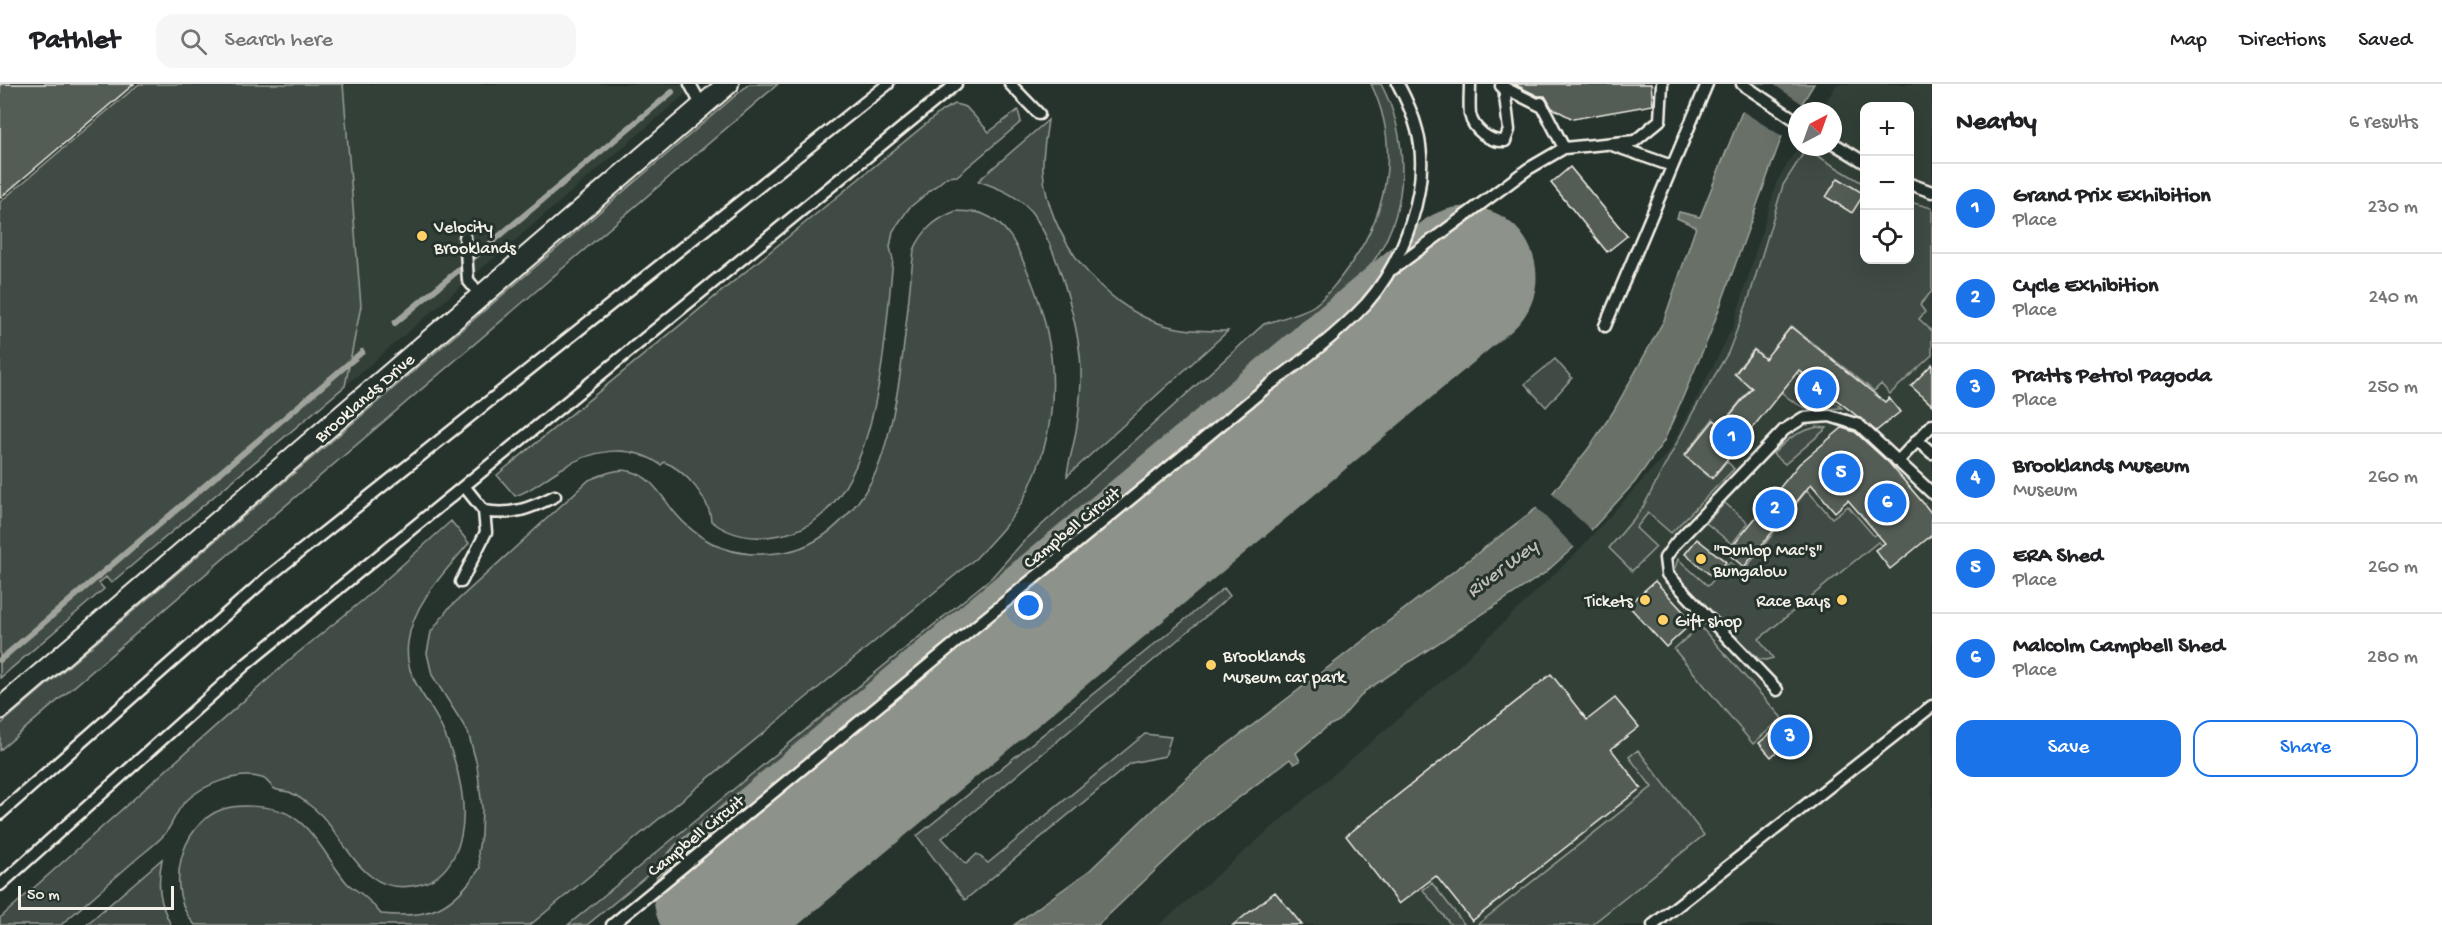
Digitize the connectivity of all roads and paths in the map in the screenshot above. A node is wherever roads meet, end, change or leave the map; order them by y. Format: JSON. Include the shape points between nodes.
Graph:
{"nodes":[{"id":1,"x":690,"y":84,"type":"edge"},
{"id":2,"x":728,"y":84,"type":"edge"},
{"id":3,"x":888,"y":84,"type":"edge"},
{"id":4,"x":956,"y":84,"type":"edge"},
{"id":5,"x":1010,"y":84,"type":"edge"},
{"id":6,"x":1398,"y":84,"type":"edge"},
{"id":7,"x":1470,"y":84,"type":"edge"},
{"id":8,"x":1662,"y":84,"type":"edge"},
{"id":9,"x":1707,"y":84,"type":"edge"},
{"id":10,"x":1742,"y":84,"type":"edge"},
{"id":11,"x":1501,"y":86,"type":"edge"},
{"id":12,"x":702,"y":106,"type":"junction"},
{"id":13,"x":1039,"y":114,"type":"dead end"},
{"id":14,"x":1788,"y":115,"type":"edge"},
{"id":15,"x":1609,"y":144,"type":"junction"},
{"id":16,"x":1564,"y":148,"type":"junction"},
{"id":17,"x":1842,"y":149,"type":"edge"},
{"id":18,"x":1860,"y":160,"type":"edge"},
{"id":19,"x":1672,"y":165,"type":"junction"},
{"id":20,"x":1914,"y":185,"type":"edge"},
{"id":21,"x":1932,"y":192,"type":"edge"},
{"id":22,"x":465,"y":237,"type":"dead end"},
{"id":23,"x":1390,"y":272,"type":"junction"},
{"id":24,"x":481,"y":296,"type":"junction"},
{"id":25,"x":1605,"y":326,"type":"dead end"},
{"id":26,"x":1932,"y":425,"type":"edge"},
{"id":27,"x":1917,"y":440,"type":"junction"},
{"id":28,"x":1932,"y":453,"type":"edge"},
{"id":29,"x":1898,"y":461,"type":"junction"},
{"id":30,"x":464,"y":486,"type":"junction"},
{"id":31,"x":1932,"y":493,"type":"edge"},
{"id":32,"x":555,"y":495,"type":"dead end"},
{"id":33,"x":484,"y":511,"type":"junction"},
{"id":34,"x":461,"y":582,"type":"dead end"},
{"id":35,"x":1777,"y":690,"type":"dead end"},
{"id":36,"x":1932,"y":706,"type":"edge"},
{"id":37,"x":0,"y":709,"type":"edge"},
{"id":38,"x":0,"y":814,"type":"edge"},
{"id":39,"x":0,"y":885,"type":"edge"},
{"id":40,"x":612,"y":925,"type":"edge"},
{"id":41,"x":1653,"y":925,"type":"edge"}],
"edges":[{"from":1,"to":12,"type":"lane"},
{"from":2,"to":12,"type":"street","name":"Brooklands Drive"},
{"from":3,"to":38,"type":"lane","via":[[268,577]]},
{"from":4,"to":30,"type":"lane"},
{"from":5,"to":13,"type":"lane"},
{"from":6,"to":23,"type":"lane","name":"Campbell Circuit","via":[[1418,132],[1421,166],[1417,203]]},
{"from":7,"to":11,"type":"lane","via":[[1470,116],[1482,134],[1494,142],[1505,141],[1509,130]]},
{"from":8,"to":15,"type":"lane","via":[[1660,120],[1635,141]]},
{"from":9,"to":19,"type":"lane"},
{"from":10,"to":14,"type":"lane"},
{"from":11,"to":16,"type":"lane","via":[[1542,105]]},
{"from":12,"to":24,"type":"street","name":"Brooklands Drive"},
{"from":15,"to":16,"type":"lane"},
{"from":15,"to":19,"type":"lane"},
{"from":16,"to":23,"type":"lane","via":[[1528,169]]},
{"from":17,"to":18,"type":"lane"},
{"from":19,"to":25,"type":"lane"},
{"from":20,"to":21,"type":"lane"},
{"from":22,"to":24,"type":"lane","via":[[468,280]]},
{"from":23,"to":40,"type":"lane","name":"Campbell Circuit","via":[[1366,304],[1318,348]]},
{"from":24,"to":37,"type":"street","name":"Brooklands Drive"},
{"from":26,"to":27,"type":"lane"},
{"from":27,"to":28,"type":"lane"},
{"from":27,"to":29,"type":"lane"},
{"from":29,"to":31,"type":"lane"},
{"from":29,"to":35,"type":"lane","via":[[1859,425],[1830,416],[1803,418],[1784,430],[1665,558],[1667,574]]},
{"from":30,"to":33,"type":"lane"},
{"from":30,"to":39,"type":"lane","via":[[245,665]]},
{"from":32,"to":33,"type":"lane","via":[[528,509],[502,514]]},
{"from":33,"to":34,"type":"lane","via":[[486,532]]},
{"from":36,"to":41,"type":"lane"}]}
